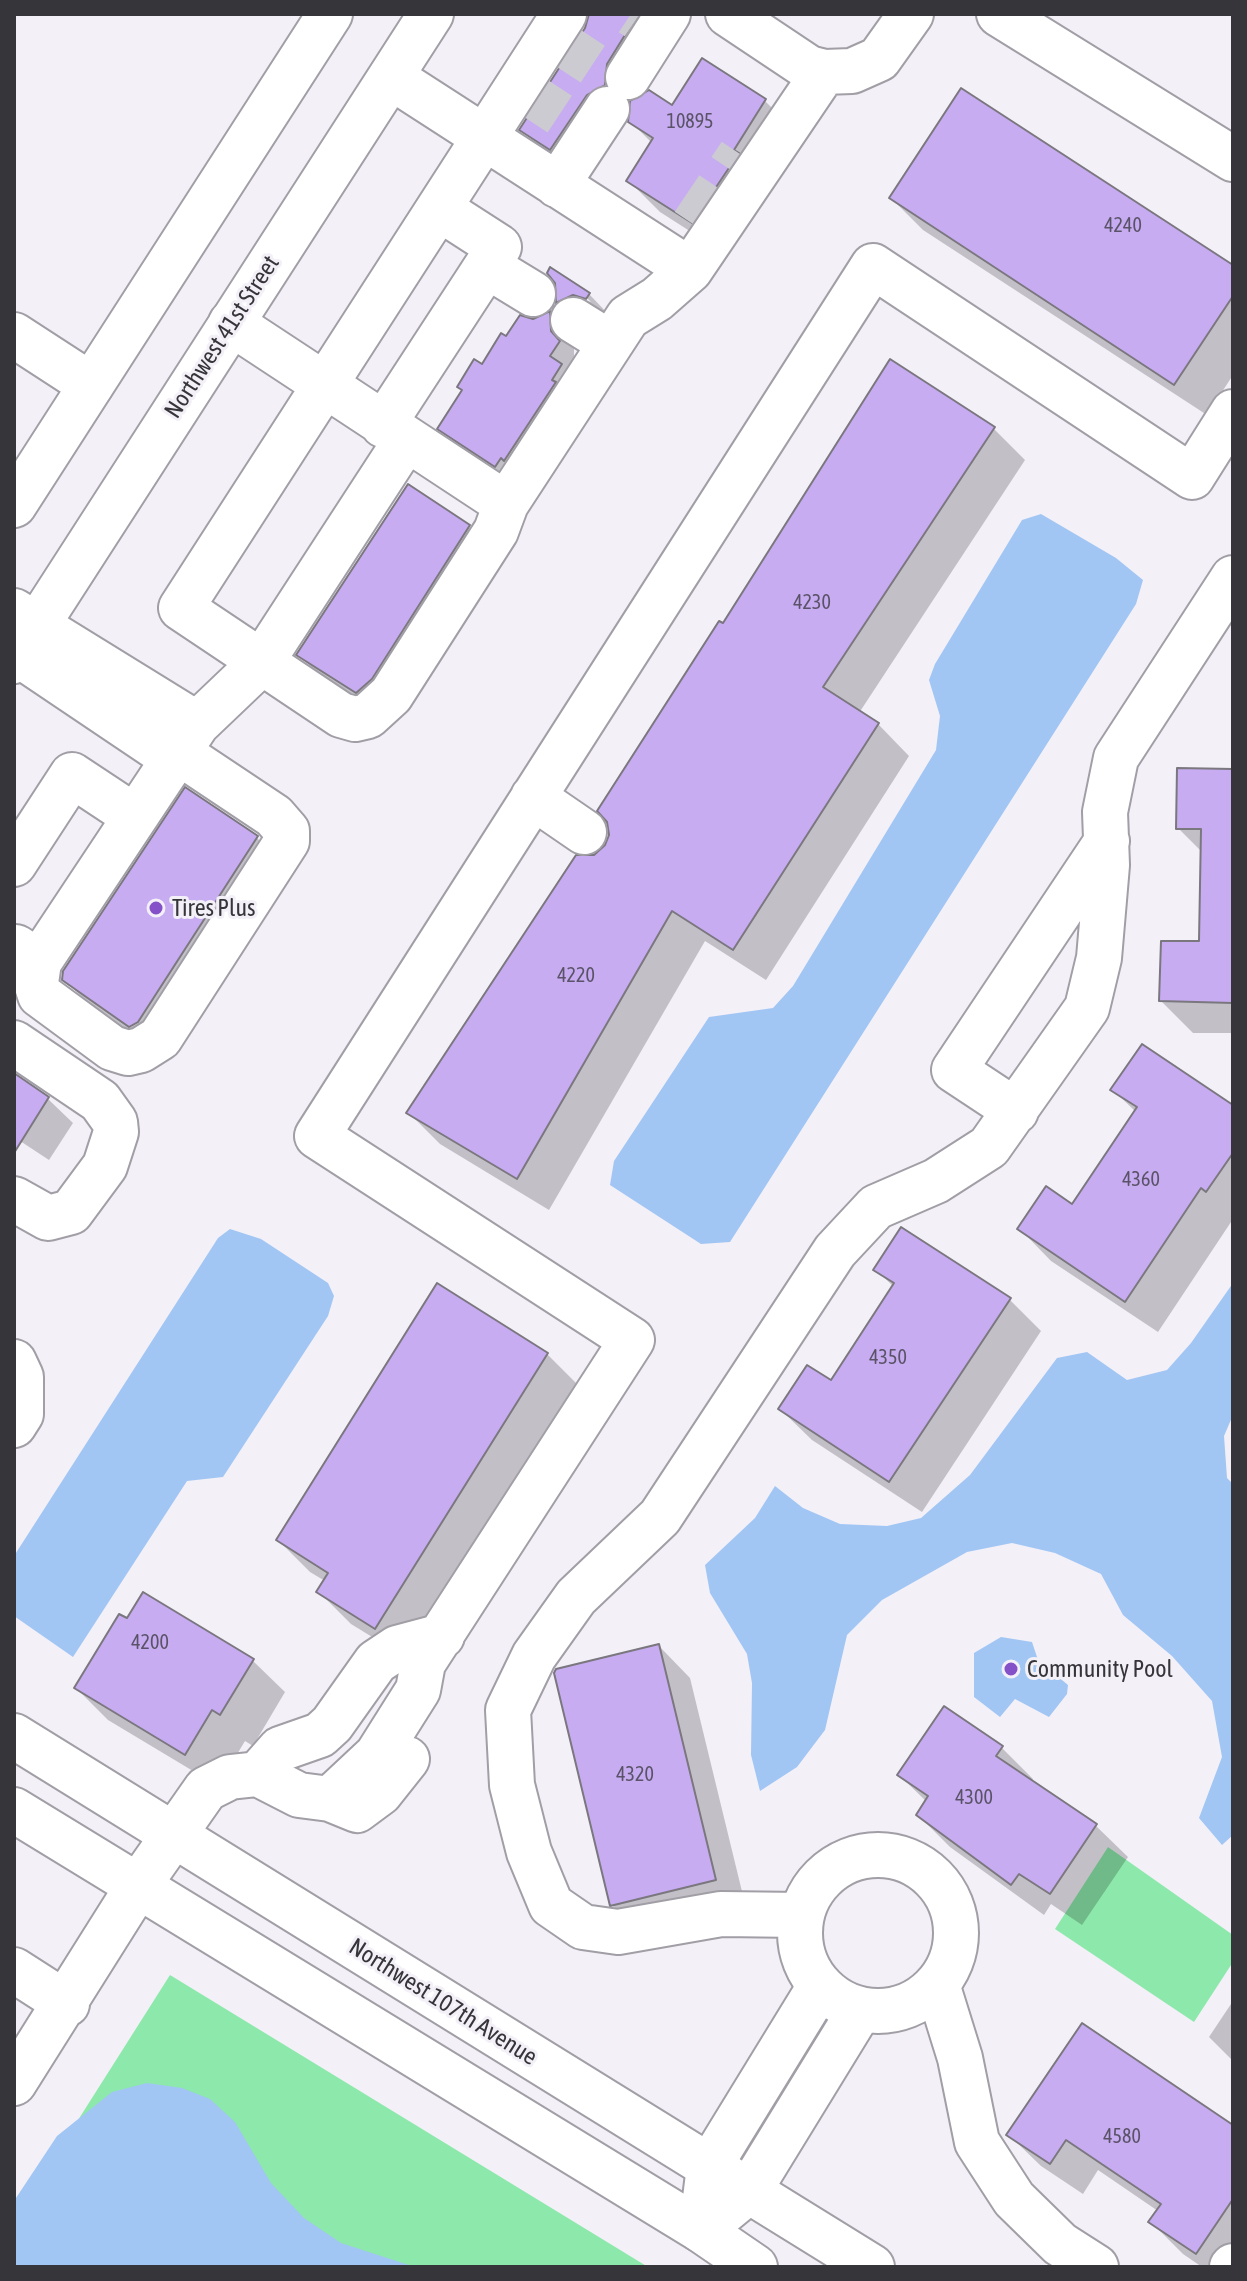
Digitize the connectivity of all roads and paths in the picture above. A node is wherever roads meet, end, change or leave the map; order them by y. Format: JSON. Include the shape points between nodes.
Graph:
{"nodes":[{"id":1,"x":330,"y":14,"type":"edge"},
{"id":2,"x":431,"y":14,"type":"edge"},
{"id":3,"x":728,"y":14,"type":"edge"},
{"id":4,"x":911,"y":14,"type":"edge"},
{"id":5,"x":999,"y":14,"type":"edge"},
{"id":6,"x":654,"y":21,"type":"edge"},
{"id":7,"x":557,"y":30,"type":"edge"},
{"id":8,"x":391,"y":77,"type":"junction"},
{"id":9,"x":819,"y":78,"type":"junction"},
{"id":10,"x":485,"y":139,"type":"junction"},
{"id":11,"x":740,"y":154,"type":"tunnel mouth"},
{"id":12,"x":1233,"y":159,"type":"edge"},
{"id":13,"x":557,"y":185,"type":"junction"},
{"id":14,"x":440,"y":209,"type":"junction"},
{"id":15,"x":604,"y":214,"type":"junction"},
{"id":16,"x":693,"y":224,"type":"dead end"},
{"id":17,"x":487,"y":266,"type":"junction"},
{"id":18,"x":690,"y":270,"type":"junction"},
{"id":19,"x":533,"y":294,"type":"dead end"},
{"id":20,"x":573,"y":320,"type":"dead end"},
{"id":21,"x":231,"y":323,"type":"junction"},
{"id":22,"x":14,"y":335,"type":"edge"},
{"id":23,"x":610,"y":343,"type":"junction"},
{"id":24,"x":91,"y":385,"type":"junction"},
{"id":25,"x":327,"y":386,"type":"junction"},
{"id":26,"x":1233,"y":412,"type":"edge"},
{"id":27,"x":395,"y":432,"type":"junction"},
{"id":28,"x":506,"y":504,"type":"junction"},
{"id":29,"x":14,"y":505,"type":"edge"},
{"id":30,"x":1233,"y":578,"type":"edge"},
{"id":31,"x":21,"y":638,"type":"edge"},
{"id":32,"x":261,"y":663,"type":"junction"},
{"id":33,"x":183,"y":745,"type":"junction"},
{"id":34,"x":533,"y":797,"type":"junction"},
{"id":35,"x":134,"y":816,"type":"junction"},
{"id":36,"x":584,"y":832,"type":"dead end"},
{"id":37,"x":1107,"y":841,"type":"junction"},
{"id":38,"x":14,"y":864,"type":"edge"},
{"id":39,"x":26,"y":954,"type":"edge"},
{"id":40,"x":14,"y":1043,"type":"edge"},
{"id":41,"x":1016,"y":1111,"type":"junction"},
{"id":42,"x":27,"y":1207,"type":"edge"},
{"id":43,"x":442,"y":1636,"type":"junction"},
{"id":44,"x":369,"y":1672,"type":"junction"},
{"id":45,"x":424,"y":1705,"type":"junction"},
{"id":46,"x":14,"y":1736,"type":"edge"},
{"id":47,"x":269,"y":1762,"type":"junction"},
{"id":48,"x":14,"y":1810,"type":"edge"},
{"id":49,"x":172,"y":1836,"type":"junction"},
{"id":50,"x":138,"y":1886,"type":"junction"},
{"id":51,"x":802,"y":1915,"type":"junction"},
{"id":52,"x":14,"y":1970,"type":"edge"},
{"id":53,"x":937,"y":1984,"type":"junction"},
{"id":54,"x":820,"y":1986,"type":"junction"},
{"id":55,"x":67,"y":2004,"type":"junction"},
{"id":56,"x":860,"y":2010,"type":"junction"},
{"id":57,"x":784,"y":2044,"type":"junction"},
{"id":58,"x":824,"y":2069,"type":"junction"},
{"id":59,"x":14,"y":2083,"type":"edge"},
{"id":60,"x":709,"y":2167,"type":"junction"},
{"id":61,"x":749,"y":2191,"type":"junction"},
{"id":62,"x":701,"y":2230,"type":"junction"},
{"id":63,"x":755,"y":2267,"type":"edge"},
{"id":64,"x":872,"y":2267,"type":"edge"},
{"id":65,"x":1096,"y":2267,"type":"edge"}],
"edges":[{"from":1,"to":24,"type":"main road"},
{"from":2,"to":8,"type":"main road","name":"Northwest 41st Street"},
{"from":3,"to":9,"type":"main road"},
{"from":4,"to":9,"type":"main road","via":[[879,59]]},
{"from":5,"to":12,"type":"main road"},
{"from":6,"to":13,"type":"main road"},
{"from":7,"to":10,"type":"main road"},
{"from":8,"to":10,"type":"main road"},
{"from":8,"to":21,"type":"main road","name":"Northwest 41st Street"},
{"from":9,"to":11,"type":"main road","via":[[769,112]]},
{"from":9,"to":18,"type":"main road"},
{"from":10,"to":13,"type":"main road"},
{"from":10,"to":14,"type":"main road"},
{"from":13,"to":15,"type":"main road"},
{"from":14,"to":17,"type":"main road","via":[[499,247]]},
{"from":14,"to":25,"type":"main road"},
{"from":15,"to":16,"type":"main road","via":[[617,209],[668,235],[684,234]]},
{"from":15,"to":18,"type":"main road"},
{"from":17,"to":19,"type":"main road"},
{"from":17,"to":27,"type":"main road"},
{"from":18,"to":23,"type":"main road","via":[[628,317]]},
{"from":20,"to":23,"type":"main road"},
{"from":21,"to":25,"type":"main road"},
{"from":21,"to":31,"type":"main road","name":"Northwest 41st Street"},
{"from":22,"to":24,"type":"main road"},
{"from":23,"to":28,"type":"main road"},
{"from":24,"to":29,"type":"main road"},
{"from":25,"to":27,"type":"main road"},
{"from":25,"to":32,"type":"main road","via":[[181,608]]},
{"from":26,"to":34,"type":"main road","via":[[1192,477],[873,266]]},
{"from":27,"to":28,"type":"main road"},
{"from":27,"to":32,"type":"main road"},
{"from":28,"to":32,"type":"main road","via":[[496,531],[391,695],[368,716],[341,715]]},
{"from":30,"to":37,"type":"main road","via":[[1116,758],[1105,812]]},
{"from":31,"to":33,"type":"main road"},
{"from":32,"to":33,"type":"main road"},
{"from":33,"to":35,"type":"main road"},
{"from":33,"to":39,"type":"main road","via":[[274,816],[287,831],[287,841],[160,1038],[128,1053],[112,1048],[40,995]]},
{"from":34,"to":36,"type":"main road"},
{"from":34,"to":43,"type":"main road","via":[[317,1136],[632,1340]]},
{"from":35,"to":38,"type":"main road","via":[[72,775]]},
{"from":35,"to":39,"type":"main road"},
{"from":37,"to":41,"type":"main road","via":[[1099,958],[1087,1008]]},
{"from":37,"to":41,"type":"main road","via":[[954,1070]]},
{"from":40,"to":42,"type":"main road","via":[[92,1095],[115,1122],[111,1154],[79,1206],[61,1217]]},
{"from":41,"to":51,"type":"main road","via":[[989,1147],[936,1181],[876,1207],[835,1251],[668,1505],[576,1597],[534,1656],[508,1710],[512,1785],[529,1852],[551,1905],[583,1927],[618,1932],[721,1914]]},
{"from":43,"to":44,"type":"main road","via":[[397,1648]]},
{"from":43,"to":45,"type":"main road","via":[[446,1691]]},
{"from":44,"to":45,"type":"main road"},
{"from":44,"to":47,"type":"main road","via":[[320,1735]]},
{"from":45,"to":47,"type":"main road","via":[[394,1779],[357,1810],[299,1795]]},
{"from":46,"to":49,"type":"main road","name":"Northwest 107th Avenue"},
{"from":47,"to":49,"type":"main road","via":[[206,1789]]},
{"from":48,"to":50,"type":"main road"},
{"from":49,"to":50,"type":"main road"},
{"from":49,"to":60,"type":"main road","name":"Northwest 107th Avenue"},
{"from":50,"to":55,"type":"main road"},
{"from":50,"to":62,"type":"main road"},
{"from":51,"to":53,"type":"main road","via":[[813,1889],[833,1869],[858,1857],[886,1855],[914,1863],[936,1881],[951,1904],[956,1932],[951,1960]]},
{"from":51,"to":54,"type":"main road","via":[[800,1941],[806,1965]]},
{"from":52,"to":55,"type":"main road"},
{"from":53,"to":56,"type":"main road","via":[[902,2008]]},
{"from":53,"to":65,"type":"main road","via":[[960,2058],[977,2142],[1014,2199],[1060,2244]]},
{"from":54,"to":56,"type":"main road"},
{"from":54,"to":57,"type":"main road"},
{"from":55,"to":59,"type":"main road"},
{"from":56,"to":58,"type":"main road"},
{"from":57,"to":58,"type":"main road"},
{"from":57,"to":60,"type":"main road"},
{"from":58,"to":61,"type":"main road"},
{"from":60,"to":61,"type":"main road","name":"Northwest 107th Avenue"},
{"from":60,"to":62,"type":"main road"},
{"from":61,"to":62,"type":"main road"},
{"from":61,"to":64,"type":"main road","name":"Northwest 107th Avenue"},
{"from":62,"to":63,"type":"main road"}]}
